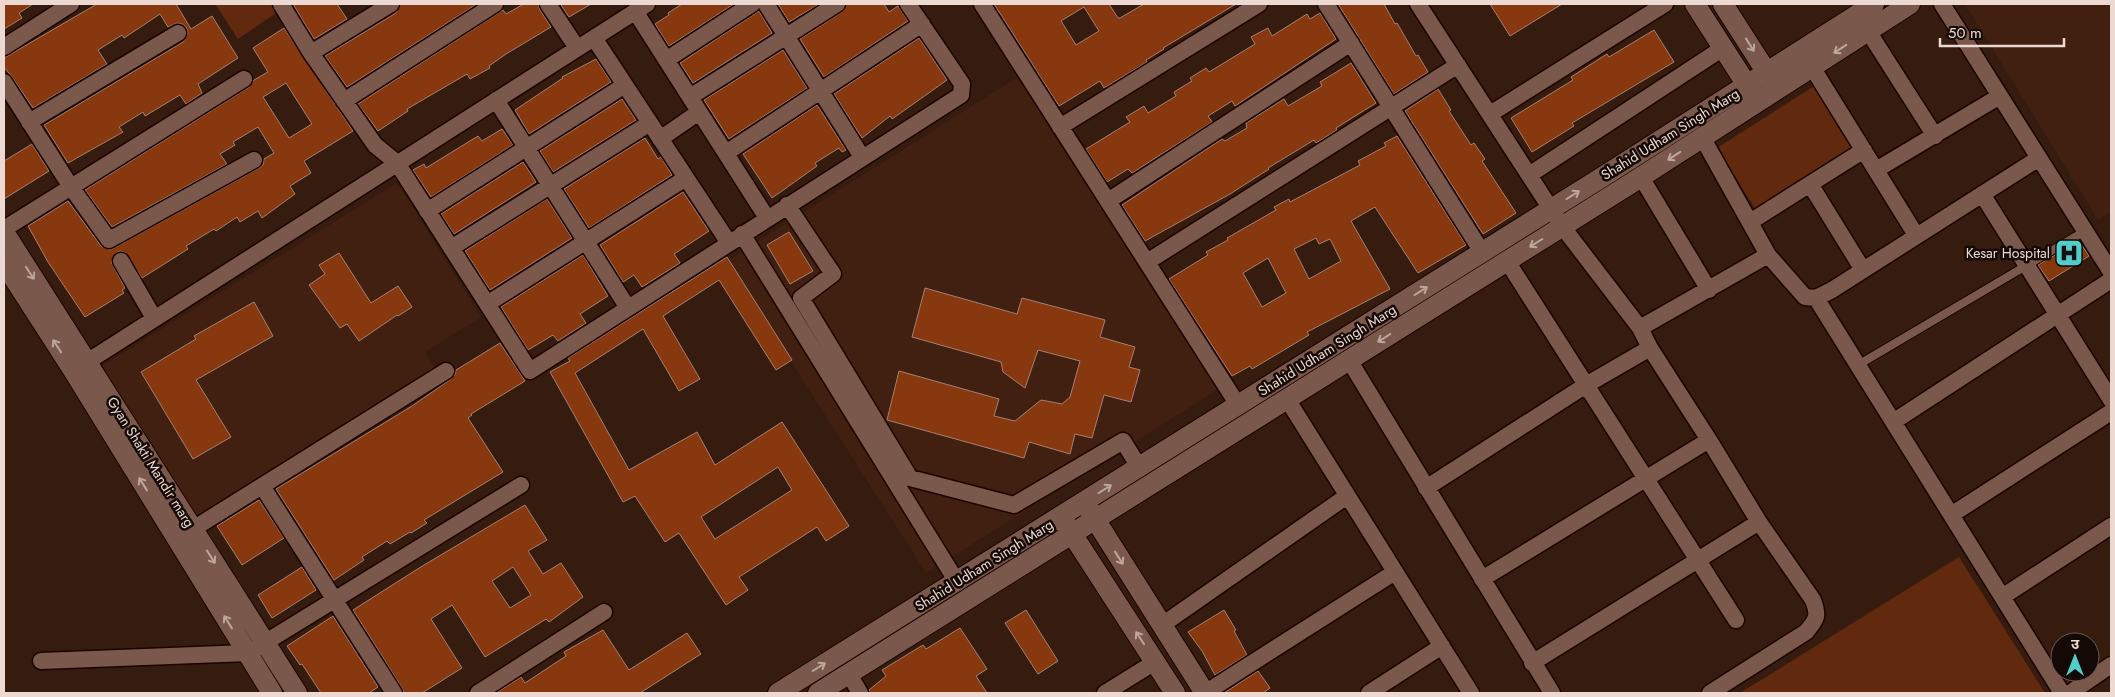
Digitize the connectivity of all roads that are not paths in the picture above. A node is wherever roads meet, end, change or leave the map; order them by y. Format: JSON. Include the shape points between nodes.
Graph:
{"nodes":[{"id":1,"x":71,"y":4,"type":"edge"},
{"id":2,"x":281,"y":4,"type":"edge"},
{"id":3,"x":391,"y":4,"type":"edge"},
{"id":4,"x":495,"y":4,"type":"edge"},
{"id":5,"x":548,"y":4,"type":"edge"},
{"id":6,"x":752,"y":4,"type":"edge"},
{"id":7,"x":766,"y":4,"type":"edge"},
{"id":8,"x":837,"y":4,"type":"edge"},
{"id":9,"x":908,"y":4,"type":"edge"},
{"id":10,"x":982,"y":4,"type":"edge"},
{"id":11,"x":1258,"y":4,"type":"edge"},
{"id":12,"x":1326,"y":4,"type":"edge"},
{"id":13,"x":1418,"y":4,"type":"edge"},
{"id":14,"x":1665,"y":4,"type":"edge"},
{"id":15,"x":1695,"y":4,"type":"edge"},
{"id":16,"x":1723,"y":4,"type":"edge"},
{"id":17,"x":1874,"y":4,"type":"edge"},
{"id":18,"x":1910,"y":4,"type":"edge"},
{"id":19,"x":1942,"y":4,"type":"edge"},
{"id":20,"x":632,"y":9,"type":"edge"},
{"id":21,"x":922,"y":24,"type":"junction"},
{"id":22,"x":1868,"y":31,"type":"junction"},
{"id":23,"x":178,"y":33,"type":"dead end"},
{"id":24,"x":786,"y":36,"type":"junction"},
{"id":25,"x":594,"y":38,"type":"junction"},
{"id":26,"x":1351,"y":43,"type":"junction"},
{"id":27,"x":4,"y":46,"type":"edge"},
{"id":28,"x":577,"y":48,"type":"junction"},
{"id":29,"x":1723,"y":48,"type":"junction"},
{"id":30,"x":312,"y":53,"type":"junction"},
{"id":31,"x":666,"y":60,"type":"junction"},
{"id":32,"x":1458,"y":65,"type":"junction"},
{"id":33,"x":1812,"y":67,"type":"junction"},
{"id":34,"x":244,"y":79,"type":"dead end"},
{"id":35,"x":1772,"y":80,"type":"junction"},
{"id":36,"x":4,"y":82,"type":"edge"},
{"id":37,"x":625,"y":85,"type":"junction"},
{"id":38,"x":1747,"y":85,"type":"junction"},
{"id":39,"x":820,"y":91,"type":"junction"},
{"id":40,"x":2000,"y":96,"type":"junction"},
{"id":41,"x":690,"y":98,"type":"junction"},
{"id":42,"x":496,"y":100,"type":"junction"},
{"id":43,"x":344,"y":101,"type":"junction"},
{"id":44,"x":1758,"y":102,"type":"junction"},
{"id":45,"x":1391,"y":107,"type":"junction"},
{"id":46,"x":699,"y":112,"type":"junction"},
{"id":47,"x":1490,"y":114,"type":"junction"},
{"id":48,"x":29,"y":122,"type":"junction"},
{"id":49,"x":650,"y":123,"type":"junction"},
{"id":50,"x":1060,"y":127,"type":"junction"},
{"id":51,"x":1935,"y":136,"type":"junction"},
{"id":52,"x":1702,"y":137,"type":"junction"},
{"id":53,"x":660,"y":139,"type":"junction"},
{"id":54,"x":527,"y":148,"type":"junction"},
{"id":55,"x":1864,"y":150,"type":"junction"},
{"id":56,"x":726,"y":153,"type":"junction"},
{"id":57,"x":862,"y":157,"type":"junction"},
{"id":58,"x":2039,"y":158,"type":"junction"},
{"id":59,"x":254,"y":160,"type":"dead end"},
{"id":60,"x":397,"y":163,"type":"junction"},
{"id":61,"x":1876,"y":170,"type":"junction"},
{"id":62,"x":1529,"y":176,"type":"junction"},
{"id":63,"x":1641,"y":177,"type":"junction"},
{"id":64,"x":686,"y":178,"type":"junction"},
{"id":65,"x":1810,"y":184,"type":"junction"},
{"id":66,"x":551,"y":186,"type":"junction"},
{"id":67,"x":71,"y":187,"type":"junction"},
{"id":68,"x":1982,"y":194,"type":"junction"},
{"id":69,"x":1108,"y":201,"type":"junction"},
{"id":70,"x":787,"y":205,"type":"junction"},
{"id":71,"x":1551,"y":209,"type":"junction"},
{"id":72,"x":427,"y":211,"type":"junction"},
{"id":73,"x":767,"y":218,"type":"junction"},
{"id":74,"x":1750,"y":222,"type":"junction"},
{"id":75,"x":1562,"y":226,"type":"junction"},
{"id":76,"x":4,"y":230,"type":"edge"},
{"id":77,"x":2085,"y":231,"type":"junction"},
{"id":78,"x":1916,"y":235,"type":"junction"},
{"id":79,"x":735,"y":239,"type":"junction"},
{"id":80,"x":586,"y":242,"type":"junction"},
{"id":81,"x":452,"y":248,"type":"junction"},
{"id":82,"x":1482,"y":252,"type":"junction"},
{"id":83,"x":1768,"y":255,"type":"junction"},
{"id":84,"x":121,"y":261,"type":"dead end"},
{"id":85,"x":1507,"y":261,"type":"junction"},
{"id":86,"x":1147,"y":262,"type":"junction"},
{"id":87,"x":4,"y":263,"type":"edge"},
{"id":88,"x":2026,"y":264,"type":"junction"},
{"id":89,"x":1863,"y":270,"type":"junction"},
{"id":90,"x":2111,"y":272,"type":"edge"},
{"id":91,"x":2111,"y":280,"type":"edge"},
{"id":92,"x":1710,"y":290,"type":"junction"},
{"id":93,"x":1816,"y":298,"type":"junction"},
{"id":94,"x":487,"y":304,"type":"junction"},
{"id":95,"x":628,"y":308,"type":"junction"},
{"id":96,"x":2057,"y":316,"type":"junction"},
{"id":97,"x":154,"y":318,"type":"junction"},
{"id":98,"x":1640,"y":328,"type":"junction"},
{"id":99,"x":1650,"y":348,"type":"junction"},
{"id":100,"x":1349,"y":360,"type":"junction"},
{"id":101,"x":1858,"y":365,"type":"junction"},
{"id":102,"x":80,"y":366,"type":"junction"},
{"id":103,"x":446,"y":371,"type":"dead end"},
{"id":104,"x":1586,"y":385,"type":"junction"},
{"id":105,"x":1287,"y":399,"type":"junction"},
{"id":106,"x":2111,"y":400,"type":"edge"},
{"id":107,"x":1238,"y":405,"type":"junction"},
{"id":108,"x":2111,"y":412,"type":"edge"},
{"id":109,"x":1894,"y":422,"type":"junction"},
{"id":110,"x":1710,"y":440,"type":"junction"},
{"id":111,"x":1139,"y":467,"type":"junction"},
{"id":112,"x":1646,"y":477,"type":"junction"},
{"id":113,"x":522,"y":485,"type":"dead end"},
{"id":114,"x":262,"y":486,"type":"junction"},
{"id":115,"x":1426,"y":488,"type":"junction"},
{"id":116,"x":1347,"y":496,"type":"junction"},
{"id":117,"x":1084,"y":502,"type":"junction"},
{"id":118,"x":1951,"y":515,"type":"junction"},
{"id":119,"x":1061,"y":516,"type":"junction"},
{"id":120,"x":1095,"y":520,"type":"junction"},
{"id":121,"x":1759,"y":522,"type":"junction"},
{"id":122,"x":2111,"y":526,"type":"edge"},
{"id":123,"x":193,"y":529,"type":"junction"},
{"id":124,"x":1072,"y":534,"type":"junction"},
{"id":125,"x":1698,"y":559,"type":"junction"},
{"id":126,"x":1395,"y":572,"type":"junction"},
{"id":127,"x":1482,"y":579,"type":"junction"},
{"id":128,"x":957,"y":582,"type":"junction"},
{"id":129,"x":2002,"y":597,"type":"junction"},
{"id":130,"x":335,"y":600,"type":"junction"},
{"id":131,"x":604,"y":612,"type":"dead end"},
{"id":132,"x":1736,"y":620,"type":"dead end"},
{"id":133,"x":1162,"y":624,"type":"junction"},
{"id":134,"x":266,"y":643,"type":"junction"},
{"id":135,"x":1442,"y":646,"type":"junction"},
{"id":136,"x":248,"y":653,"type":"junction"},
{"id":137,"x":41,"y":661,"type":"dead end"},
{"id":138,"x":1155,"y":662,"type":"junction"},
{"id":139,"x":1532,"y":663,"type":"junction"},
{"id":140,"x":2111,"y":665,"type":"edge"},
{"id":141,"x":849,"y":674,"type":"junction"},
{"id":142,"x":290,"y":691,"type":"edge"},
{"id":143,"x":272,"y":693,"type":"edge"},
{"id":144,"x":394,"y":693,"type":"edge"},
{"id":145,"x":478,"y":693,"type":"edge"},
{"id":146,"x":778,"y":693,"type":"edge"},
{"id":147,"x":818,"y":693,"type":"edge"},
{"id":148,"x":860,"y":693,"type":"edge"},
{"id":149,"x":1104,"y":693,"type":"edge"},
{"id":150,"x":1176,"y":693,"type":"edge"},
{"id":151,"x":1205,"y":693,"type":"edge"},
{"id":152,"x":1368,"y":693,"type":"edge"},
{"id":153,"x":1471,"y":693,"type":"edge"},
{"id":154,"x":1552,"y":693,"type":"edge"},
{"id":155,"x":1710,"y":693,"type":"edge"},
{"id":156,"x":2062,"y":693,"type":"edge"},
{"id":157,"x":2070,"y":693,"type":"edge"}],
"edges":[{"from":1,"to":27,"type":"street"},
{"from":2,"to":30,"type":"street"},
{"from":3,"to":30,"type":"street"},
{"from":4,"to":43,"type":"street"},
{"from":5,"to":28,"type":"street"},
{"from":6,"to":31,"type":"street"},
{"from":7,"to":24,"type":"street"},
{"from":8,"to":24,"type":"street"},
{"from":9,"to":21,"type":"street"},
{"from":10,"to":50,"type":"street"},
{"from":11,"to":50,"type":"street"},
{"from":12,"to":26,"type":"street"},
{"from":13,"to":32,"type":"street"},
{"from":14,"to":47,"type":"street"},
{"from":15,"to":29,"type":"street"},
{"from":16,"to":35,"type":"street","one_way":true},
{"from":17,"to":35,"type":"street","name":"Shahid Udham Singh Marg"},
{"from":18,"to":22,"type":"street","name":"Shahid Udham Singh Marg"},
{"from":19,"to":40,"type":"street"},
{"from":20,"to":25,"type":"street"},
{"from":20,"to":31,"type":"street"},
{"from":21,"to":39,"type":"street"},
{"from":21,"to":57,"type":"street","via":[[962,84],[963,93]]},
{"from":22,"to":33,"type":"street","name":"Shahid Udham Singh Marg","one_way":true},
{"from":22,"to":51,"type":"street"},
{"from":23,"to":48,"type":"street"},
{"from":24,"to":39,"type":"street"},
{"from":24,"to":41,"type":"street"},
{"from":25,"to":28,"type":"street"},
{"from":25,"to":37,"type":"street"},
{"from":26,"to":45,"type":"street"},
{"from":26,"to":69,"type":"street"},
{"from":28,"to":42,"type":"street"},
{"from":29,"to":38,"type":"street"},
{"from":29,"to":62,"type":"street"},
{"from":30,"to":43,"type":"street"},
{"from":31,"to":41,"type":"street"},
{"from":32,"to":45,"type":"street"},
{"from":32,"to":47,"type":"street"},
{"from":33,"to":35,"type":"street","name":"Shahid Udham Singh Marg"},
{"from":33,"to":55,"type":"street"},
{"from":34,"to":67,"type":"street"},
{"from":35,"to":38,"type":"street","name":"Shahid Udham Singh Marg"},
{"from":35,"to":44,"type":"street","name":"Shahid Udham Singh Marg"},
{"from":36,"to":48,"type":"street"},
{"from":37,"to":49,"type":"street"},
{"from":37,"to":54,"type":"street"},
{"from":38,"to":44,"type":"street"},
{"from":71,"to":38,"type":"street","name":"Shahid Udham Singh Marg","one_way":true},
{"from":39,"to":56,"type":"street"},
{"from":39,"to":57,"type":"street"},
{"from":40,"to":51,"type":"street"},
{"from":40,"to":58,"type":"street"},
{"from":41,"to":46,"type":"street"},
{"from":42,"to":54,"type":"street"},
{"from":42,"to":60,"type":"street"},
{"from":43,"to":60,"type":"street","via":[[375,145]]},
{"from":44,"to":52,"type":"street","name":"Shahid Udham Singh Marg"},
{"from":45,"to":82,"type":"street"},
{"from":45,"to":86,"type":"street"},
{"from":46,"to":53,"type":"street"},
{"from":46,"to":56,"type":"street"},
{"from":47,"to":62,"type":"street"},
{"from":48,"to":67,"type":"street"},
{"from":49,"to":53,"type":"street"},
{"from":49,"to":66,"type":"street"},
{"from":50,"to":69,"type":"street"},
{"from":51,"to":61,"type":"street"},
{"from":52,"to":63,"type":"street","name":"Shahid Udham Singh Marg","one_way":true},
{"from":52,"to":74,"type":"street"},
{"from":53,"to":64,"type":"street"},
{"from":54,"to":66,"type":"street"},
{"from":54,"to":72,"type":"street"},
{"from":55,"to":61,"type":"street"},
{"from":55,"to":65,"type":"street"},
{"from":56,"to":73,"type":"street"},
{"from":57,"to":70,"type":"street"},
{"from":58,"to":68,"type":"street"},
{"from":58,"to":77,"type":"street"},
{"from":59,"to":67,"type":"street","via":[[109,240]]},
{"from":60,"to":72,"type":"street"},
{"from":60,"to":97,"type":"street"},
{"from":61,"to":78,"type":"street"},
{"from":62,"to":71,"type":"street"},
{"from":63,"to":75,"type":"street","name":"Shahid Udham Singh Marg"},
{"from":63,"to":92,"type":"street"},
{"from":64,"to":79,"type":"street"},
{"from":64,"to":80,"type":"street"},
{"from":65,"to":74,"type":"street"},
{"from":65,"to":89,"type":"street"},
{"from":66,"to":80,"type":"street"},
{"from":66,"to":81,"type":"street"},
{"from":67,"to":76,"type":"street"},
{"from":68,"to":78,"type":"street"},
{"from":68,"to":88,"type":"street"},
{"from":69,"to":86,"type":"street"},
{"from":70,"to":73,"type":"street"},
{"from":70,"to":111,"type":"street","via":[[833,274],[801,298],[910,478],[1014,506],[1122,441]]},
{"from":71,"to":75,"type":"street"},
{"from":71,"to":82,"type":"street","name":"Shahid Udham Singh Marg"},
{"from":72,"to":81,"type":"street"},
{"from":73,"to":79,"type":"street"},
{"from":74,"to":83,"type":"street"},
{"from":75,"to":85,"type":"street","name":"Shahid Udham Singh Marg","one_way":true},
{"from":75,"to":98,"type":"street"},
{"from":76,"to":102,"type":"street","name":"Gyan Shakti Mandir marg","one_way":true},
{"from":77,"to":88,"type":"lane"},
{"from":77,"to":90,"type":"street"},
{"from":78,"to":89,"type":"street"},
{"from":79,"to":95,"type":"street"},
{"from":79,"to":128,"type":"street"},
{"from":80,"to":94,"type":"street"},
{"from":80,"to":95,"type":"street"},
{"from":81,"to":94,"type":"street"},
{"from":107,"to":82,"type":"street","name":"Shahid Udham Singh Marg","one_way":true},
{"from":83,"to":92,"type":"street"},
{"from":83,"to":93,"type":"street","via":[[1805,297]]},
{"from":84,"to":97,"type":"street"},
{"from":85,"to":100,"type":"street","name":"Shahid Udham Singh Marg","one_way":true},
{"from":85,"to":104,"type":"street"},
{"from":86,"to":107,"type":"street"},
{"from":102,"to":87,"type":"street","name":"Gyan Shakti Mandir marg","one_way":true},
{"from":88,"to":96,"type":"street"},
{"from":88,"to":101,"type":"lane"},
{"from":89,"to":93,"type":"street"},
{"from":91,"to":96,"type":"street"},
{"from":92,"to":98,"type":"street"},
{"from":93,"to":101,"type":"street"},
{"from":94,"to":95,"type":"street","via":[[530,372]]},
{"from":96,"to":106,"type":"street"},
{"from":96,"to":109,"type":"street"},
{"from":97,"to":102,"type":"street"},
{"from":98,"to":99,"type":"street"},
{"from":99,"to":104,"type":"street"},
{"from":99,"to":110,"type":"street"},
{"from":100,"to":105,"type":"street","name":"Shahid Udham Singh Marg"},
{"from":100,"to":115,"type":"street"},
{"from":101,"to":109,"type":"street"},
{"from":102,"to":123,"type":"street","name":"Gyan Shakti Mandir marg"},
{"from":136,"to":102,"type":"street","name":"Gyan Shakti Mandir marg","one_way":true},
{"from":103,"to":114,"type":"street"},
{"from":104,"to":112,"type":"street"},
{"from":104,"to":115,"type":"street"},
{"from":105,"to":116,"type":"street"},
{"from":105,"to":120,"type":"street","name":"Shahid Udham Singh Marg"},
{"from":107,"to":111,"type":"street","name":"Shahid Udham Singh Marg"},
{"from":108,"to":118,"type":"street"},
{"from":109,"to":118,"type":"street"},
{"from":110,"to":112,"type":"street"},
{"from":110,"to":121,"type":"street"},
{"from":117,"to":111,"type":"street","name":"Shahid Udham Singh Marg","one_way":true},
{"from":112,"to":125,"type":"street"},
{"from":112,"to":127,"type":"street"},
{"from":113,"to":130,"type":"street"},
{"from":114,"to":123,"type":"street"},
{"from":114,"to":130,"type":"street"},
{"from":115,"to":127,"type":"street"},
{"from":116,"to":126,"type":"street"},
{"from":116,"to":133,"type":"street"},
{"from":117,"to":119,"type":"street","name":"Shahid Udham Singh Marg"},
{"from":117,"to":120,"type":"street"},
{"from":118,"to":129,"type":"street"},
{"from":119,"to":124,"type":"street"},
{"from":119,"to":128,"type":"street","name":"Shahid Udham Singh Marg"},
{"from":120,"to":124,"type":"street","name":"Shahid Udham Singh Marg"},
{"from":120,"to":133,"type":"street","one_way":true},
{"from":121,"to":125,"type":"street"},
{"from":121,"to":155,"type":"street","via":[[1813,600],[1816,617],[1806,632]]},
{"from":122,"to":129,"type":"street"},
{"from":123,"to":134,"type":"street","name":"Gyan Shakti Mandir marg","one_way":true},
{"from":138,"to":124,"type":"street","one_way":true},
{"from":124,"to":141,"type":"street","name":"Shahid Udham Singh Marg"},
{"from":125,"to":132,"type":"street"},
{"from":125,"to":139,"type":"street"},
{"from":126,"to":135,"type":"street"},
{"from":126,"to":151,"type":"street"},
{"from":127,"to":139,"type":"street"},
{"from":146,"to":128,"type":"street","name":"Shahid Udham Singh Marg","one_way":true},
{"from":129,"to":156,"type":"street"},
{"from":130,"to":134,"type":"street"},
{"from":130,"to":144,"type":"street"},
{"from":131,"to":145,"type":"street"},
{"from":133,"to":151,"type":"street"},
{"from":134,"to":136,"type":"street"},
{"from":134,"to":142,"type":"street","name":"Gyan Shakti Mandir marg"},
{"from":135,"to":152,"type":"street"},
{"from":135,"to":153,"type":"street"},
{"from":136,"to":137,"type":"street"},
{"from":136,"to":143,"type":"street","name":"Gyan Shakti Mandir marg"},
{"from":138,"to":149,"type":"street"},
{"from":138,"to":150,"type":"street"},
{"from":139,"to":154,"type":"street"},
{"from":140,"to":157,"type":"street"},
{"from":141,"to":147,"type":"street","name":"Shahid Udham Singh Marg"},
{"from":141,"to":148,"type":"street"}]}
